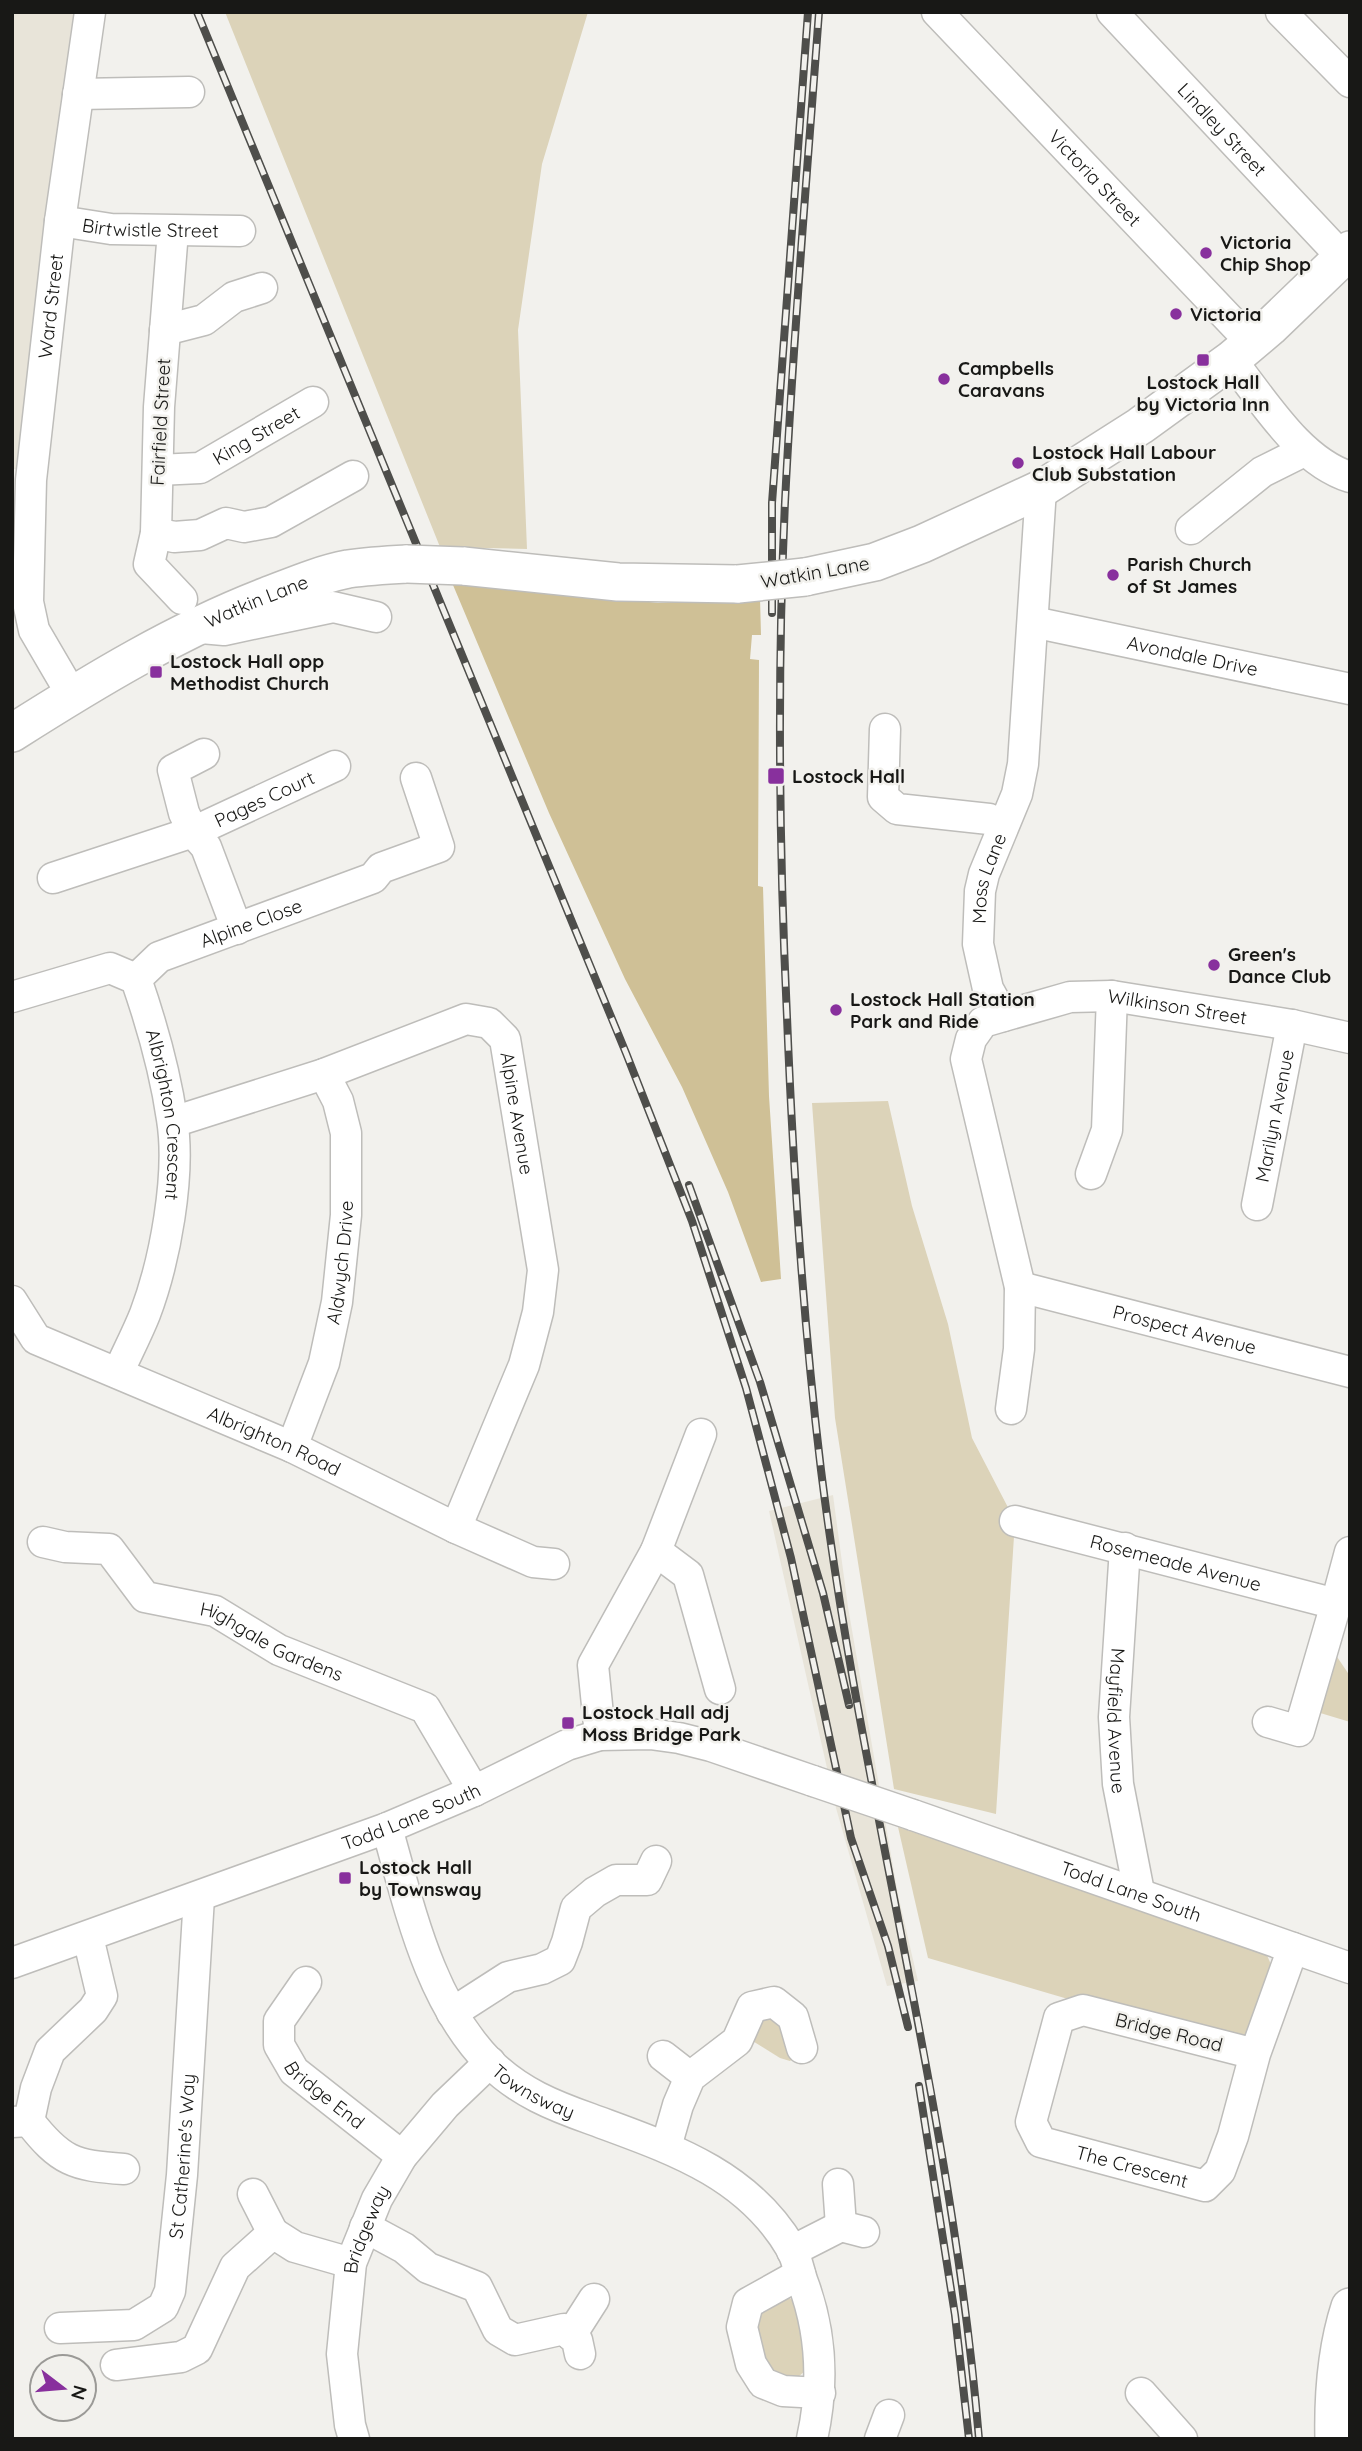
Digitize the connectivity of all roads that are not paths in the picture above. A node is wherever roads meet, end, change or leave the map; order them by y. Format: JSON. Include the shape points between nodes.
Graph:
{"nodes":[{"id":1,"x":90,"y":12,"type":"edge"},
{"id":2,"x":937,"y":12,"type":"edge"},
{"id":3,"x":1112,"y":12,"type":"edge"},
{"id":4,"x":1281,"y":12,"type":"edge"},
{"id":5,"x":1350,"y":82,"type":"edge"},
{"id":6,"x":189,"y":92,"type":"dead end"},
{"id":7,"x":78,"y":94,"type":"junction"},
{"id":8,"x":60,"y":221,"type":"junction"},
{"id":9,"x":173,"y":231,"type":"junction"},
{"id":10,"x":240,"y":231,"type":"dead end"},
{"id":11,"x":1341,"y":252,"type":"edge"},
{"id":12,"x":262,"y":288,"type":"dead end"},
{"id":13,"x":165,"y":330,"type":"junction"},
{"id":14,"x":1242,"y":351,"type":"junction"},
{"id":15,"x":313,"y":402,"type":"dead end"},
{"id":16,"x":1304,"y":451,"type":"junction"},
{"id":17,"x":158,"y":470,"type":"junction"},
{"id":18,"x":353,"y":476,"type":"dead end"},
{"id":19,"x":1350,"y":477,"type":"edge"},
{"id":20,"x":22,"y":480,"type":"edge"},
{"id":21,"x":1041,"y":489,"type":"junction"},
{"id":22,"x":1191,"y":529,"type":"dead end"},
{"id":23,"x":156,"y":533,"type":"junction"},
{"id":24,"x":20,"y":602,"type":"edge"},
{"id":25,"x":188,"y":613,"type":"junction"},
{"id":26,"x":376,"y":617,"type":"dead end"},
{"id":27,"x":1033,"y":622,"type":"junction"},
{"id":28,"x":1350,"y":688,"type":"edge"},
{"id":29,"x":72,"y":695,"type":"junction"},
{"id":30,"x":886,"y":729,"type":"dead end"},
{"id":31,"x":12,"y":733,"type":"edge"},
{"id":32,"x":204,"y":754,"type":"dead end"},
{"id":33,"x":335,"y":766,"type":"dead end"},
{"id":34,"x":415,"y":778,"type":"dead end"},
{"id":35,"x":1003,"y":825,"type":"junction"},
{"id":36,"x":193,"y":832,"type":"junction"},
{"id":37,"x":53,"y":878,"type":"dead end"},
{"id":38,"x":237,"y":929,"type":"junction"},
{"id":39,"x":136,"y":979,"type":"junction"},
{"id":40,"x":1112,"y":996,"type":"junction"},
{"id":41,"x":12,"y":997,"type":"edge"},
{"id":42,"x":1003,"y":1016,"type":"junction"},
{"id":43,"x":1292,"y":1025,"type":"junction"},
{"id":44,"x":1350,"y":1038,"type":"edge"},
{"id":45,"x":324,"y":1074,"type":"junction"},
{"id":46,"x":173,"y":1122,"type":"junction"},
{"id":47,"x":1091,"y":1174,"type":"dead end"},
{"id":48,"x":1257,"y":1205,"type":"dead end"},
{"id":49,"x":1020,"y":1287,"type":"junction"},
{"id":50,"x":12,"y":1301,"type":"edge"},
{"id":51,"x":1350,"y":1372,"type":"edge"},
{"id":52,"x":118,"y":1373,"type":"junction"},
{"id":53,"x":1011,"y":1409,"type":"dead end"},
{"id":54,"x":701,"y":1434,"type":"dead end"},
{"id":55,"x":292,"y":1447,"type":"junction"},
{"id":56,"x":1015,"y":1521,"type":"dead end"},
{"id":57,"x":456,"y":1528,"type":"junction"},
{"id":58,"x":43,"y":1542,"type":"dead end"},
{"id":59,"x":1125,"y":1548,"type":"junction"},
{"id":60,"x":656,"y":1550,"type":"junction"},
{"id":61,"x":1350,"y":1552,"type":"edge"},
{"id":62,"x":554,"y":1564,"type":"dead end"},
{"id":63,"x":1336,"y":1604,"type":"junction"},
{"id":64,"x":720,"y":1689,"type":"dead end"},
{"id":65,"x":1268,"y":1722,"type":"dead end"},
{"id":66,"x":600,"y":1735,"type":"junction"},
{"id":67,"x":474,"y":1791,"type":"junction"},
{"id":68,"x":387,"y":1828,"type":"junction"},
{"id":69,"x":656,"y":1861,"type":"dead end"},
{"id":70,"x":1139,"y":1892,"type":"junction"},
{"id":71,"x":199,"y":1897,"type":"junction"},
{"id":72,"x":88,"y":1937,"type":"junction"},
{"id":73,"x":1293,"y":1948,"type":"junction"},
{"id":74,"x":12,"y":1963,"type":"edge"},
{"id":75,"x":1350,"y":1968,"type":"edge"},
{"id":76,"x":306,"y":1982,"type":"dead end"},
{"id":77,"x":1083,"y":2010,"type":"joint"},
{"id":78,"x":452,"y":2013,"type":"junction"},
{"id":79,"x":802,"y":2048,"type":"dead end"},
{"id":80,"x":1255,"y":2054,"type":"junction"},
{"id":81,"x":663,"y":2056,"type":"dead end"},
{"id":82,"x":490,"y":2062,"type":"junction"},
{"id":83,"x":690,"y":2077,"type":"junction"},
{"id":84,"x":20,"y":2121,"type":"edge"},
{"id":85,"x":666,"y":2147,"type":"junction"},
{"id":86,"x":402,"y":2156,"type":"junction"},
{"id":87,"x":124,"y":2169,"type":"dead end"},
{"id":88,"x":838,"y":2183,"type":"dead end"},
{"id":89,"x":253,"y":2194,"type":"dead end"},
{"id":90,"x":365,"y":2227,"type":"junction"},
{"id":91,"x":273,"y":2233,"type":"junction"},
{"id":92,"x":796,"y":2262,"type":"junction"},
{"id":93,"x":351,"y":2263,"type":"junction"},
{"id":94,"x":593,"y":2299,"type":"dead end"},
{"id":95,"x":1350,"y":2308,"type":"edge"},
{"id":96,"x":60,"y":2328,"type":"dead end"},
{"id":97,"x":116,"y":2365,"type":"dead end"},
{"id":98,"x":820,"y":2393,"type":"junction"},
{"id":99,"x":1141,"y":2393,"type":"dead end"},
{"id":100,"x":814,"y":2438,"type":"edge"},
{"id":101,"x":354,"y":2439,"type":"edge"},
{"id":102,"x":1182,"y":2439,"type":"edge"},
{"id":103,"x":1334,"y":2439,"type":"edge"}],
"edges":[{"from":1,"to":7,"type":"street","name":"Ward Street"},
{"from":2,"to":14,"type":"street","name":"Victoria Street"},
{"from":3,"to":11,"type":"street","name":"Lindley Street"},
{"from":4,"to":5,"type":"street"},
{"from":6,"to":7,"type":"street"},
{"from":7,"to":8,"type":"street","name":"Ward Street"},
{"from":8,"to":9,"type":"street","name":"Birtwistle Street"},
{"from":8,"to":20,"type":"street","name":"Ward Street"},
{"from":9,"to":10,"type":"street","name":"Birtwistle Street"},
{"from":9,"to":13,"type":"street","name":"Fairfield Street"},
{"from":11,"to":14,"type":"main road","name":"Watkin Lane"},
{"from":12,"to":13,"type":"street","via":[[234,297],[204,320]]},
{"from":13,"to":17,"type":"street","name":"Fairfield Street"},
{"from":14,"to":16,"type":"street","name":"Victoria Street"},
{"from":14,"to":21,"type":"main road","name":"Watkin Lane","via":[[1140,426]]},
{"from":15,"to":17,"type":"street","name":"King Street","via":[[200,468]]},
{"from":16,"to":19,"type":"street","name":"Victoria Street","via":[[1331,471]]},
{"from":16,"to":22,"type":"street","via":[[1262,472]]},
{"from":17,"to":23,"type":"street","name":"Fairfield Street"},
{"from":18,"to":23,"type":"street","via":[[271,522],[244,527],[226,523],[200,535]]},
{"from":20,"to":24,"type":"street","name":"Ward Street"},
{"from":21,"to":25,"type":"main road","name":"Watkin Lane","bridge":true,"via":[[875,562],[805,577],[738,584],[618,582],[407,564],[345,569]]},
{"from":21,"to":27,"type":"street","name":"Moss Lane"},
{"from":23,"to":25,"type":"street","name":"Fairfield Street","via":[[149,564]]},
{"from":24,"to":29,"type":"street","name":"Ward Street"},
{"from":25,"to":26,"type":"street","name":"Watkin Lane","via":[[223,630],[333,607]]},
{"from":25,"to":29,"type":"main road","name":"Watkin Lane"},
{"from":27,"to":28,"type":"street","name":"Avondale Drive"},
{"from":27,"to":35,"type":"street","name":"Moss Lane","via":[[1023,764],[1017,794]]},
{"from":29,"to":31,"type":"main road","name":"Watkin Lane"},
{"from":30,"to":35,"type":"street","via":[[883,797],[897,809],[989,819]]},
{"from":32,"to":36,"type":"street","name":"Pages Court","via":[[173,770]]},
{"from":33,"to":36,"type":"street","name":"Pages Court"},
{"from":34,"to":38,"type":"street","name":"Alpine Close","via":[[443,857],[381,868],[373,878]]},
{"from":35,"to":42,"type":"street","name":"Moss Lane","via":[[980,891],[978,944],[988,989]]},
{"from":36,"to":37,"type":"street","name":"Pages Court"},
{"from":36,"to":38,"type":"street","name":"Pages Court","via":[[206,847]]},
{"from":38,"to":39,"type":"street","name":"Alpine Close","via":[[159,957]]},
{"from":39,"to":41,"type":"street","via":[[110,968]]},
{"from":39,"to":46,"type":"street","name":"Albrighton Crescent"},
{"from":40,"to":42,"type":"street","name":"Wilkinson Street","via":[[1070,997]]},
{"from":40,"to":43,"type":"street","name":"Wilkinson Street"},
{"from":40,"to":47,"type":"street","via":[[1107,1130]]},
{"from":42,"to":49,"type":"street","via":[[983,1022],[971,1039],[966,1059]]},
{"from":43,"to":44,"type":"street","name":"Wilkinson Street"},
{"from":43,"to":48,"type":"street","name":"Marilyn Avenue"},
{"from":45,"to":46,"type":"street","name":"Alpine Avenue"},
{"from":45,"to":55,"type":"street","name":"Aldwych Drive","via":[[338,1101],[346,1133],[344,1228],[337,1302],[324,1363]]},
{"from":45,"to":57,"type":"street","name":"Alpine Avenue","via":[[466,1019],[489,1023],[505,1040],[543,1270],[540,1301],[524,1365]]},
{"from":46,"to":52,"type":"street","name":"Albrighton Crescent","via":[[174,1187],[163,1253],[145,1314]]},
{"from":49,"to":51,"type":"street","name":"Prospect Avenue"},
{"from":49,"to":53,"type":"street","via":[[1019,1349]]},
{"from":50,"to":52,"type":"street","name":"Albrighton Road","via":[[36,1339]]},
{"from":52,"to":55,"type":"street","name":"Albrighton Road"},
{"from":54,"to":60,"type":"street"},
{"from":55,"to":57,"type":"street","name":"Albrighton Road"},
{"from":56,"to":59,"type":"street","name":"Rosemeade Avenue"},
{"from":57,"to":62,"type":"street","name":"Albrighton Road","via":[[533,1562]]},
{"from":58,"to":67,"type":"street","name":"Highgale Gardens","via":[[109,1549],[145,1597],[215,1611],[279,1650],[425,1708]]},
{"from":59,"to":63,"type":"street","name":"Rosemeade Avenue"},
{"from":59,"to":70,"type":"street","name":"Mayfield Avenue","via":[[1114,1717],[1118,1784]]},
{"from":60,"to":64,"type":"street","via":[[688,1576]]},
{"from":60,"to":66,"type":"street","via":[[593,1665]]},
{"from":61,"to":63,"type":"street"},
{"from":63,"to":65,"type":"street","via":[[1299,1731]]},
{"from":66,"to":67,"type":"street","name":"Todd Lane South","via":[[567,1745]]},
{"from":66,"to":70,"type":"street","name":"Todd Lane South","bridge":true,"via":[[650,1734],[711,1746]]},
{"from":67,"to":68,"type":"street","name":"Todd Lane South"},
{"from":68,"to":71,"type":"street","name":"Todd Lane South"},
{"from":68,"to":78,"type":"street","name":"Townsway","via":[[416,1933]]},
{"from":69,"to":78,"type":"street","via":[[647,1880],[616,1880],[576,1908],[559,1960],[508,1977]]},
{"from":70,"to":73,"type":"street","name":"Todd Lane South"},
{"from":71,"to":72,"type":"street","name":"Todd Lane South"},
{"from":71,"to":96,"type":"street","name":"St Catherine's Way","via":[[170,2291],[163,2307],[134,2325]]},
{"from":72,"to":74,"type":"street","name":"Todd Lane South"},
{"from":72,"to":84,"type":"street","via":[[102,1996],[50,2050]]},
{"from":73,"to":75,"type":"street","name":"Todd Lane South"},
{"from":73,"to":80,"type":"street","name":"The Crescent"},
{"from":76,"to":86,"type":"street","name":"Bridge End","via":[[279,2021],[279,2045],[294,2071]]},
{"from":77,"to":80,"type":"street","name":"Bridge Road"},
{"from":77,"to":80,"type":"street","name":"The Crescent","via":[[1059,2018],[1031,2122],[1041,2142],[1205,2186],[1220,2171],[1234,2136]]},
{"from":78,"to":82,"type":"street","name":"Townsway"},
{"from":79,"to":83,"type":"street","via":[[793,2017],[778,1991],[752,2007],[737,2041]]},
{"from":81,"to":83,"type":"street"},
{"from":82,"to":85,"type":"street","name":"Townsway","via":[[520,2088],[556,2106]]},
{"from":82,"to":86,"type":"street","name":"Bridgeway","via":[[444,2105]]},
{"from":83,"to":85,"type":"street"},
{"from":84,"to":87,"type":"street","via":[[71,2162]]},
{"from":85,"to":92,"type":"street","name":"Townsway","via":[[716,2171],[746,2194],[773,2221]]},
{"from":86,"to":90,"type":"street","name":"Bridgeway"},
{"from":88,"to":92,"type":"street","via":[[852,2229]]},
{"from":89,"to":91,"type":"street"},
{"from":90,"to":93,"type":"street","name":"Bridgeway"},
{"from":90,"to":94,"type":"street","via":[[404,2248],[428,2268],[477,2287],[498,2330],[515,2340],[564,2329],[575,2345]]},
{"from":91,"to":93,"type":"street","via":[[295,2247]]},
{"from":91,"to":97,"type":"street","via":[[235,2267],[198,2349],[181,2357]]},
{"from":92,"to":98,"type":"street","name":"Townsway","via":[[813,2311]]},
{"from":92,"to":98,"type":"street","via":[[748,2303],[742,2327],[751,2364],[763,2383],[783,2391]]},
{"from":93,"to":101,"type":"street","name":"Bridgeway","via":[[342,2354]]},
{"from":95,"to":103,"type":"main road","via":[[1334,2390]]},
{"from":98,"to":100,"type":"street","name":"Townsway"},
{"from":99,"to":102,"type":"street"}]}
